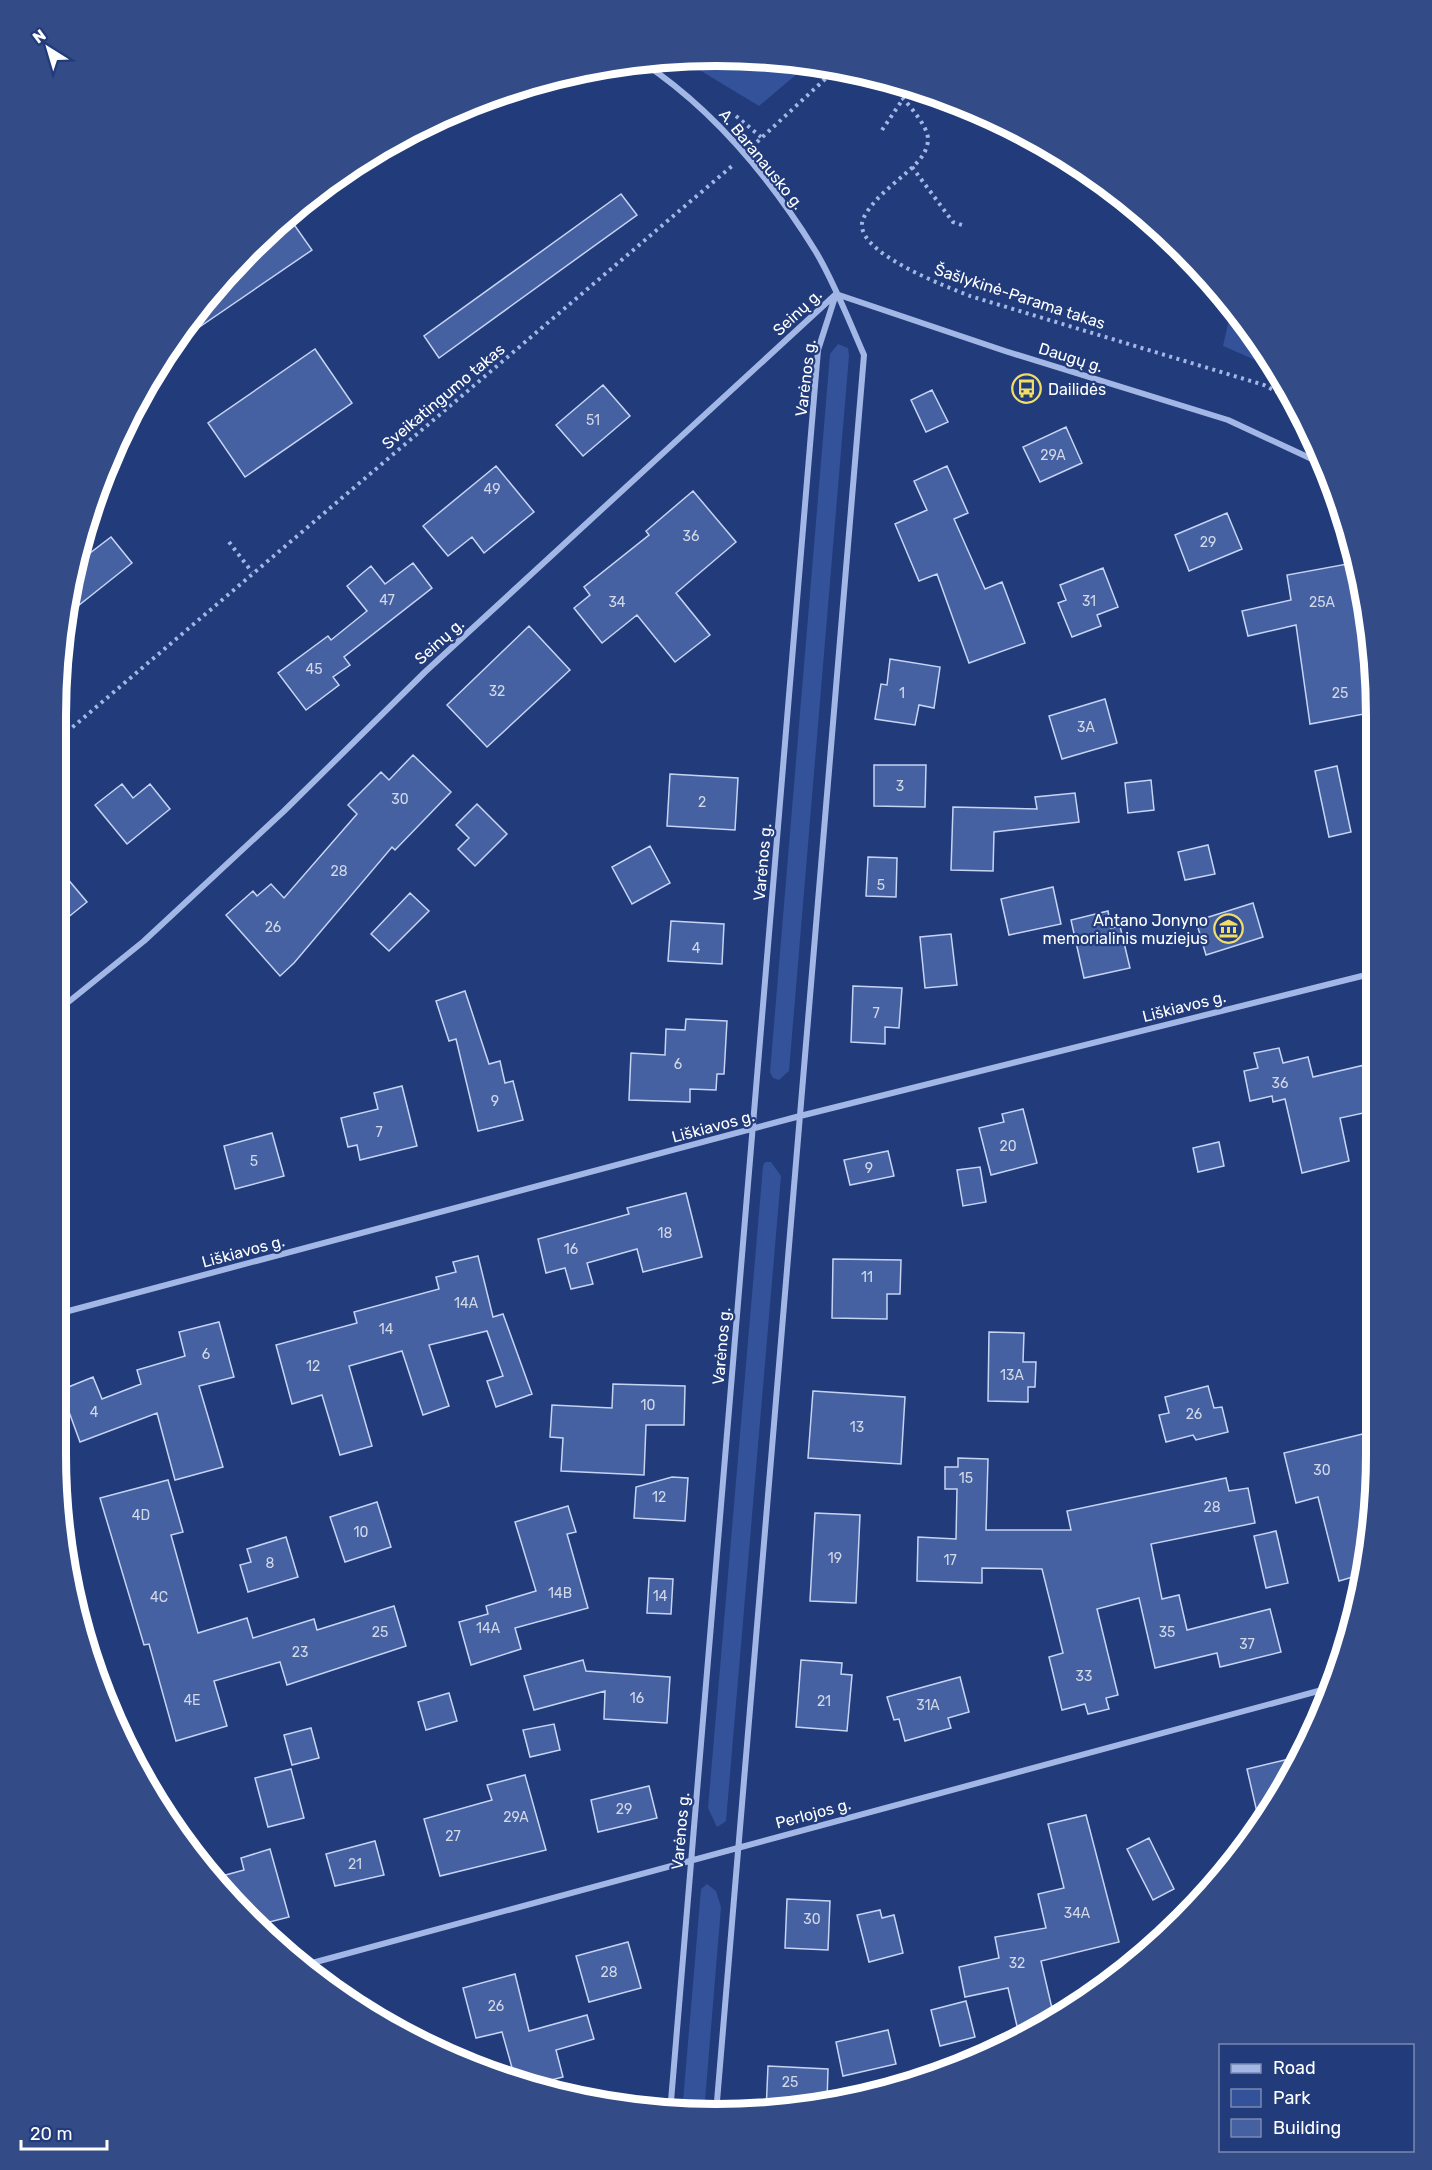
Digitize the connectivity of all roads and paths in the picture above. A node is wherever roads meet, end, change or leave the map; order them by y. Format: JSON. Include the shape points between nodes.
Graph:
{"nodes":[{"id":1,"x":652,"y":70,"type":"edge"},
{"id":2,"x":828,"y":76,"type":"edge"},
{"id":3,"x":896,"y":92,"type":"edge"},
{"id":4,"x":903,"y":99,"type":"junction"},
{"id":5,"x":882,"y":130,"type":"dead end"},
{"id":6,"x":743,"y":155,"type":"junction"},
{"id":7,"x":912,"y":167,"type":"junction"},
{"id":8,"x":962,"y":225,"type":"dead end"},
{"id":9,"x":837,"y":294,"type":"junction"},
{"id":10,"x":1280,"y":394,"type":"edge"},
{"id":11,"x":1314,"y":460,"type":"edge"},
{"id":12,"x":229,"y":542,"type":"dead end"},
{"id":13,"x":252,"y":572,"type":"junction"},
{"id":14,"x":66,"y":733,"type":"edge"},
{"id":15,"x":1366,"y":975,"type":"edge"},
{"id":16,"x":66,"y":1004,"type":"edge"},
{"id":17,"x":800,"y":1116,"type":"junction"},
{"id":18,"x":753,"y":1130,"type":"junction"},
{"id":19,"x":66,"y":1312,"type":"edge"},
{"id":20,"x":1322,"y":1690,"type":"edge"},
{"id":21,"x":739,"y":1847,"type":"junction"},
{"id":22,"x":691,"y":1861,"type":"junction"},
{"id":23,"x":312,"y":1963,"type":"edge"},
{"id":24,"x":671,"y":2103,"type":"edge"},
{"id":25,"x":717,"y":2104,"type":"edge"}],
"edges":[{"from":1,"to":6,"type":"street","name":"A. Baranausko g.","via":[[706,111]]},
{"from":2,"to":6,"type":"path","name":"Sveikatingumo takas"},
{"from":3,"to":4,"type":"path","name":"Šašlykinė-Parama takas"},
{"from":4,"to":5,"type":"path"},
{"from":4,"to":7,"type":"path","name":"Šašlykinė-Parama takas","via":[[925,126],[928,140],[920,160]]},
{"from":6,"to":9,"type":"street","name":"A. Baranausko g.","via":[[788,210]]},
{"from":6,"to":13,"type":"path","name":"Sveikatingumo takas"},
{"from":7,"to":8,"type":"path","via":[[952,222]]},
{"from":7,"to":10,"type":"path","name":"Šašlykinė-Parama takas","via":[[862,218],[862,231],[888,257],[928,280],[970,296],[1264,385]]},
{"from":9,"to":11,"type":"street","name":"Daugų g.","via":[[1228,420]]},
{"from":9,"to":16,"type":"street","name":"Seinų g.","via":[[425,672],[144,941]]},
{"from":9,"to":17,"type":"street","via":[[864,355]]},
{"from":9,"to":18,"type":"street","name":"Varėnos g.","via":[[818,350]]},
{"from":12,"to":13,"type":"path"},
{"from":13,"to":14,"type":"path","name":"Sveikatingumo takas"},
{"from":15,"to":17,"type":"street","name":"Liškiavos g."},
{"from":17,"to":18,"type":"street","name":"Liškiavos g."},
{"from":17,"to":21,"type":"street"},
{"from":18,"to":19,"type":"street","name":"Liškiavos g."},
{"from":18,"to":22,"type":"street","name":"Varėnos g."},
{"from":20,"to":21,"type":"street","name":"Perlojos g."},
{"from":21,"to":22,"type":"street","name":"Perlojos g."},
{"from":21,"to":25,"type":"street"},
{"from":22,"to":23,"type":"street","name":"Perlojos g."},
{"from":22,"to":24,"type":"street","name":"Varėnos g."}]}
